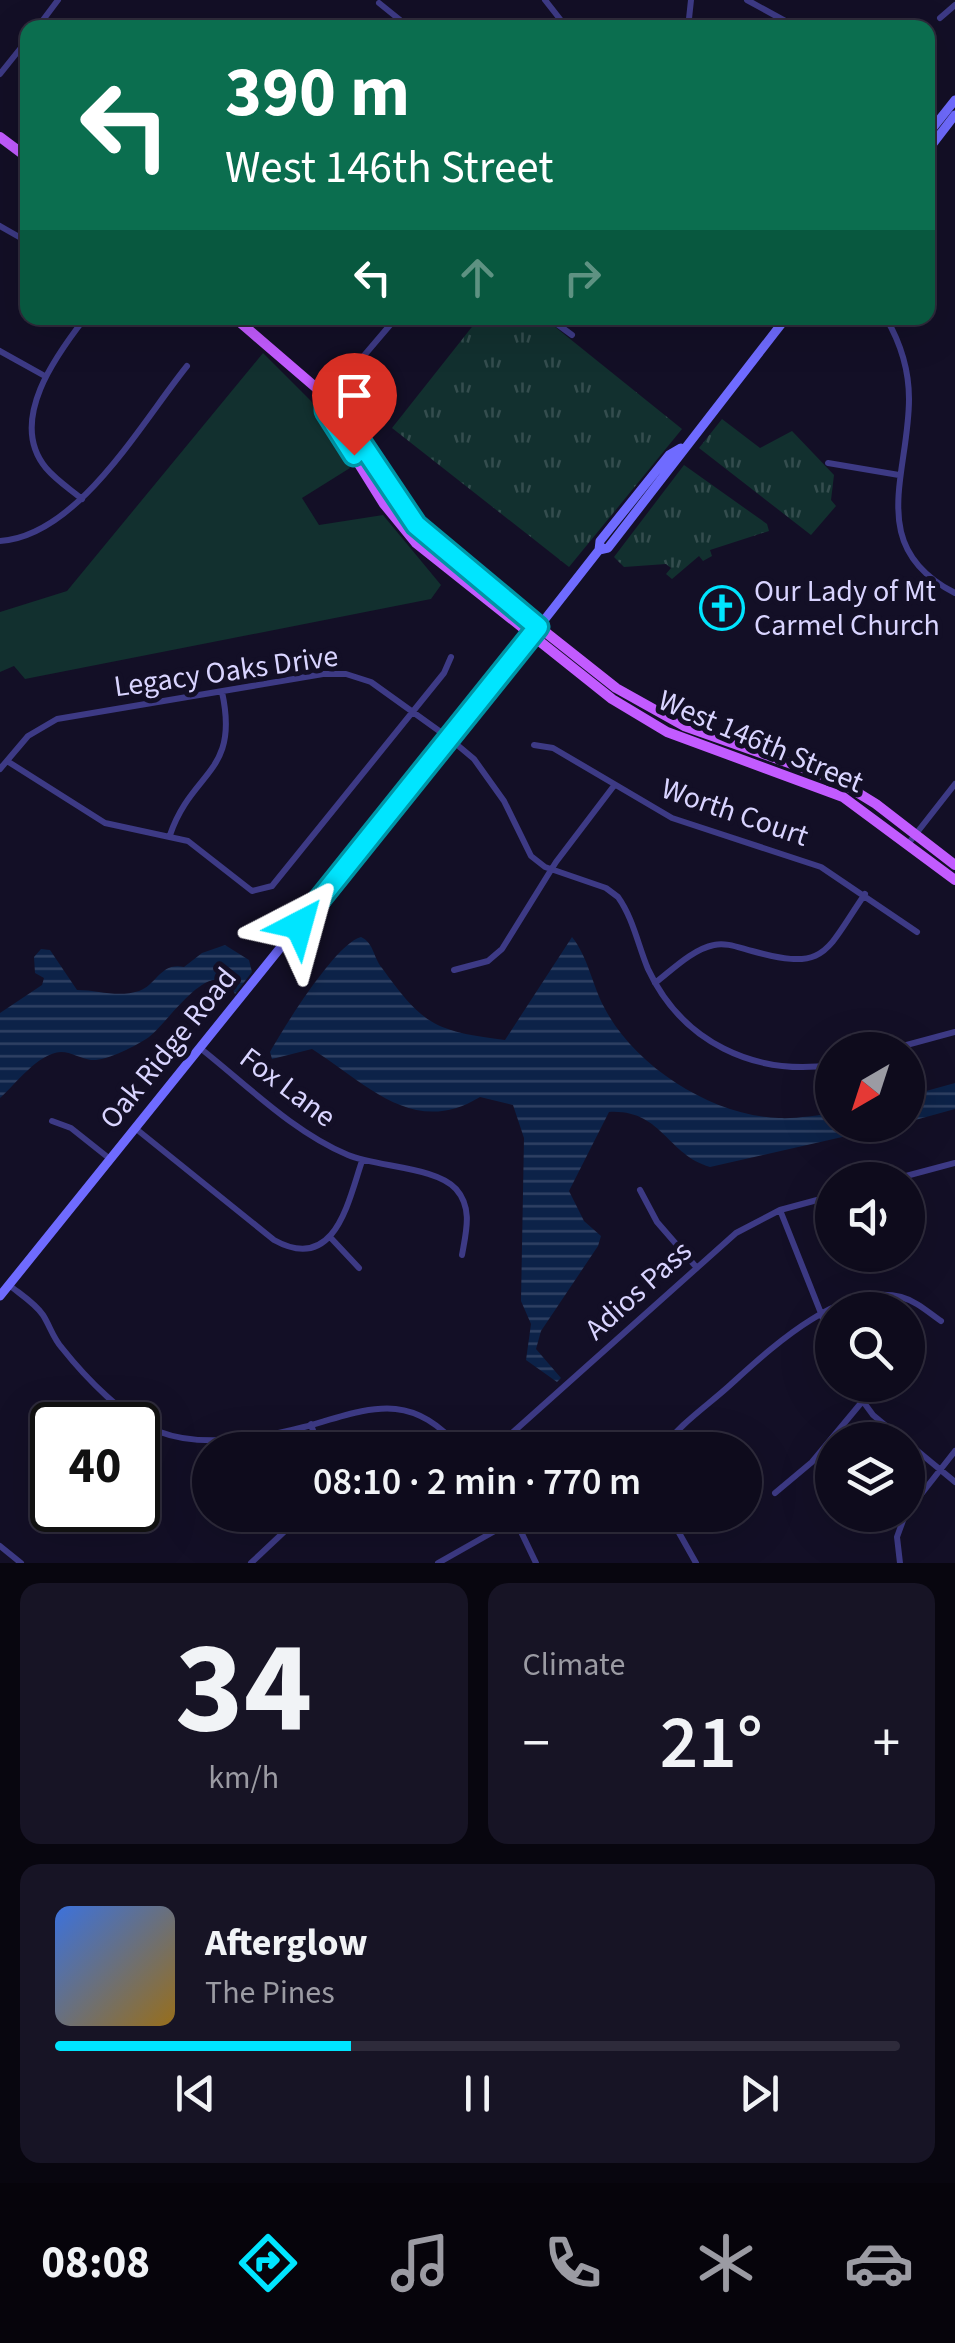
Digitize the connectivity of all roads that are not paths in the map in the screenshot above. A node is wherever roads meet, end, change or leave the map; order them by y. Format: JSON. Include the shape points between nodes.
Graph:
{"nodes":[{"id":1,"x":58,"y":0,"type":"edge"},
{"id":2,"x":545,"y":0,"type":"edge"},
{"id":3,"x":747,"y":0,"type":"edge"},
{"id":4,"x":379,"y":4,"type":"dead end"},
{"id":5,"x":955,"y":5,"type":"edge"},
{"id":6,"x":940,"y":18,"type":"dead end"},
{"id":7,"x":42,"y":20,"type":"edge"},
{"id":8,"x":400,"y":20,"type":"edge"},
{"id":9,"x":561,"y":20,"type":"edge"},
{"id":10,"x":783,"y":20,"type":"edge"},
{"id":11,"x":20,"y":49,"type":"edge"},
{"id":12,"x":0,"y":74,"type":"edge"},
{"id":13,"x":955,"y":100,"type":"edge"},
{"id":14,"x":955,"y":116,"type":"edge"},
{"id":15,"x":935,"y":125,"type":"edge"},
{"id":16,"x":935,"y":141,"type":"edge"},
{"id":17,"x":80,"y":325,"type":"edge"},
{"id":18,"x":244,"y":325,"type":"edge"},
{"id":19,"x":390,"y":325,"type":"edge"},
{"id":20,"x":558,"y":325,"type":"edge"},
{"id":21,"x":780,"y":325,"type":"edge"},
{"id":22,"x":889,"y":325,"type":"edge"},
{"id":23,"x":572,"y":335,"type":"dead end"},
{"id":24,"x":0,"y":351,"type":"edge"},
{"id":25,"x":186,"y":366,"type":"dead end"},
{"id":26,"x":43,"y":375,"type":"junction"},
{"id":27,"x":326,"y":400,"type":"junction"},
{"id":28,"x":828,"y":463,"type":"dead end"},
{"id":29,"x":899,"y":475,"type":"junction"},
{"id":30,"x":82,"y":499,"type":"junction"},
{"id":31,"x":0,"y":541,"type":"edge"},
{"id":32,"x":955,"y":592,"type":"edge"},
{"id":33,"x":534,"y":632,"type":"junction"},
{"id":34,"x":451,"y":657,"type":"dead end"},
{"id":35,"x":222,"y":692,"type":"junction"},
{"id":36,"x":413,"y":710,"type":"junction"},
{"id":37,"x":449,"y":738,"type":"junction"},
{"id":38,"x":534,"y":744,"type":"dead end"},
{"id":39,"x":7,"y":761,"type":"junction"},
{"id":40,"x":0,"y":769,"type":"edge"},
{"id":41,"x":955,"y":784,"type":"edge"},
{"id":42,"x":613,"y":787,"type":"junction"},
{"id":43,"x":170,"y":835,"type":"junction"},
{"id":44,"x":912,"y":839,"type":"junction"},
{"id":45,"x":955,"y":865,"type":"edge"},
{"id":46,"x":552,"y":869,"type":"junction"},
{"id":47,"x":955,"y":880,"type":"edge"},
{"id":48,"x":865,"y":894,"type":"junction"},
{"id":49,"x":917,"y":932,"type":"dead end"},
{"id":50,"x":454,"y":970,"type":"dead end"},
{"id":51,"x":656,"y":983,"type":"junction"},
{"id":52,"x":955,"y":1032,"type":"edge"},
{"id":53,"x":925,"y":1040,"type":"edge"},
{"id":54,"x":200,"y":1048,"type":"junction"},
{"id":55,"x":815,"y":1066,"type":"edge"},
{"id":56,"x":52,"y":1121,"type":"dead end"},
{"id":57,"x":135,"y":1128,"type":"junction"},
{"id":58,"x":110,"y":1159,"type":"junction"},
{"id":59,"x":362,"y":1160,"type":"junction"},
{"id":60,"x":955,"y":1163,"type":"edge"},
{"id":61,"x":925,"y":1171,"type":"edge"},
{"id":62,"x":640,"y":1190,"type":"dead end"},
{"id":63,"x":815,"y":1201,"type":"edge"},
{"id":64,"x":780,"y":1210,"type":"junction"},
{"id":65,"x":330,"y":1237,"type":"junction"},
{"id":66,"x":462,"y":1255,"type":"dead end"},
{"id":67,"x":358,"y":1268,"type":"dead end"},
{"id":68,"x":697,"y":1268,"type":"junction"},
{"id":69,"x":4,"y":1281,"type":"edge"},
{"id":70,"x":0,"y":1296,"type":"edge"},
{"id":71,"x":815,"y":1297,"type":"edge"},
{"id":72,"x":925,"y":1309,"type":"edge"},
{"id":73,"x":815,"y":1318,"type":"edge"},
{"id":74,"x":941,"y":1320,"type":"dead end"},
{"id":75,"x":861,"y":1402,"type":"joint"},
{"id":76,"x":883,"y":1422,"type":"edge"},
{"id":77,"x":311,"y":1424,"type":"junction"},
{"id":78,"x":313,"y":1432,"type":"edge"},
{"id":79,"x":443,"y":1432,"type":"edge"},
{"id":80,"x":513,"y":1432,"type":"edge"},
{"id":81,"x":681,"y":1432,"type":"edge"},
{"id":82,"x":955,"y":1451,"type":"edge"},
{"id":83,"x":925,"y":1458,"type":"edge"},
{"id":84,"x":940,"y":1470,"type":"junction"},
{"id":85,"x":955,"y":1482,"type":"edge"},
{"id":86,"x":925,"y":1489,"type":"edge"},
{"id":87,"x":775,"y":1493,"type":"dead end"},
{"id":88,"x":284,"y":1532,"type":"edge"},
{"id":89,"x":490,"y":1532,"type":"edge"},
{"id":90,"x":522,"y":1532,"type":"edge"},
{"id":91,"x":679,"y":1532,"type":"edge"},
{"id":92,"x":900,"y":1532,"type":"edge"},
{"id":93,"x":0,"y":1546,"type":"edge"},
{"id":94,"x":21,"y":1563,"type":"edge"},
{"id":95,"x":252,"y":1563,"type":"edge"},
{"id":96,"x":438,"y":1563,"type":"edge"},
{"id":97,"x":536,"y":1563,"type":"edge"},
{"id":98,"x":696,"y":1563,"type":"edge"},
{"id":99,"x":900,"y":1563,"type":"edge"}],
"edges":[{"from":1,"to":7,"type":"street"},
{"from":2,"to":9,"type":"street"},
{"from":3,"to":10,"type":"street"},
{"from":4,"to":8,"type":"street"},
{"from":5,"to":6,"type":"street"},
{"from":11,"to":12,"type":"street"},
{"from":13,"to":15,"type":"street"},
{"from":14,"to":16,"type":"street"},
{"from":17,"to":26,"type":"street"},
{"from":18,"to":27,"type":"main road","name":"West 146th Street"},
{"from":19,"to":27,"type":"street"},
{"from":20,"to":23,"type":"street"},
{"from":21,"to":33,"type":"street","name":"Oak Ridge Road","via":[[600,541]]},
{"from":22,"to":29,"type":"street","via":[[909,393]]},
{"from":24,"to":26,"type":"street"},
{"from":25,"to":30,"type":"street"},
{"from":26,"to":30,"type":"street","via":[[35,445],[46,468]]},
{"from":27,"to":33,"type":"main road","name":"West 146th Street","via":[[326,411],[408,534],[442,567]]},
{"from":28,"to":29,"type":"street"},
{"from":29,"to":32,"type":"street","via":[[896,512],[904,541],[930,576]]},
{"from":30,"to":31,"type":"street","via":[[40,532]]},
{"from":33,"to":37,"type":"street","name":"Oak Ridge Road"},
{"from":33,"to":44,"type":"main road","name":"West 146th Street","via":[[653,725],[819,785]]},
{"from":34,"to":36,"type":"street"},
{"from":35,"to":36,"type":"street","name":"Legacy Oaks Drive","via":[[346,674]]},
{"from":35,"to":39,"type":"street","name":"Legacy Oaks Drive","via":[[57,720],[28,736]]},
{"from":35,"to":43,"type":"street","via":[[226,747]]},
{"from":36,"to":37,"type":"street","name":"Legacy Oaks Drive"},
{"from":36,"to":43,"type":"street","via":[[261,892]]},
{"from":37,"to":46,"type":"street","name":"Legacy Oaks Drive","via":[[504,800],[531,856]]},
{"from":37,"to":54,"type":"street","name":"Oak Ridge Road"},
{"from":38,"to":42,"type":"street","name":"Worth Court","via":[[552,748]]},
{"from":39,"to":40,"type":"street","name":"Legacy Oaks Drive"},
{"from":39,"to":43,"type":"street","via":[[106,823]]},
{"from":41,"to":44,"type":"street"},
{"from":42,"to":46,"type":"street"},
{"from":42,"to":48,"type":"street","name":"Worth Court","via":[[672,818],[821,866]]},
{"from":44,"to":45,"type":"main road","name":"West 146th Street"},
{"from":44,"to":47,"type":"main road","name":"West 146th Street"},
{"from":46,"to":50,"type":"street","via":[[502,949],[488,961]]},
{"from":46,"to":51,"type":"street","via":[[618,897]]},
{"from":48,"to":49,"type":"street","name":"Worth Court"},
{"from":48,"to":51,"type":"street","via":[[831,944],[810,960],[712,945]]},
{"from":51,"to":55,"type":"street","via":[[684,1021],[742,1059]]},
{"from":52,"to":53,"type":"street"},
{"from":54,"to":57,"type":"street","name":"Oak Ridge Road"},
{"from":54,"to":59,"type":"street","name":"Fox Lane","via":[[307,1133]]},
{"from":56,"to":58,"type":"street"},
{"from":57,"to":58,"type":"street","name":"Oak Ridge Road"},
{"from":57,"to":65,"type":"street","via":[[280,1244],[306,1248]]},
{"from":58,"to":69,"type":"street","name":"Oak Ridge Road"},
{"from":59,"to":65,"type":"street"},
{"from":59,"to":66,"type":"street","name":"Fox Lane","via":[[436,1176],[455,1188],[467,1211]]},
{"from":60,"to":61,"type":"street"},
{"from":62,"to":68,"type":"street"},
{"from":63,"to":64,"type":"street","name":"Adios Pass"},
{"from":64,"to":68,"type":"street","name":"Adios Pass","via":[[736,1234]]},
{"from":64,"to":71,"type":"street"},
{"from":65,"to":67,"type":"street"},
{"from":68,"to":80,"type":"street","name":"Adios Pass"},
{"from":69,"to":70,"type":"street","name":"Oak Ridge Road"},
{"from":69,"to":77,"type":"street","via":[[42,1312],[66,1353],[150,1428],[198,1439]]},
{"from":72,"to":74,"type":"street"},
{"from":73,"to":81,"type":"street","via":[[782,1338]]},
{"from":75,"to":76,"type":"street"},
{"from":75,"to":87,"type":"street","via":[[812,1462]]},
{"from":77,"to":78,"type":"street"},
{"from":77,"to":79,"type":"street","via":[[365,1408],[399,1408]]},
{"from":82,"to":84,"type":"street"},
{"from":83,"to":84,"type":"street"},
{"from":84,"to":85,"type":"street"},
{"from":84,"to":86,"type":"street"},
{"from":88,"to":95,"type":"street"},
{"from":89,"to":96,"type":"street"},
{"from":90,"to":97,"type":"street"},
{"from":91,"to":98,"type":"street"},
{"from":92,"to":99,"type":"street"},
{"from":93,"to":94,"type":"street"}]}
